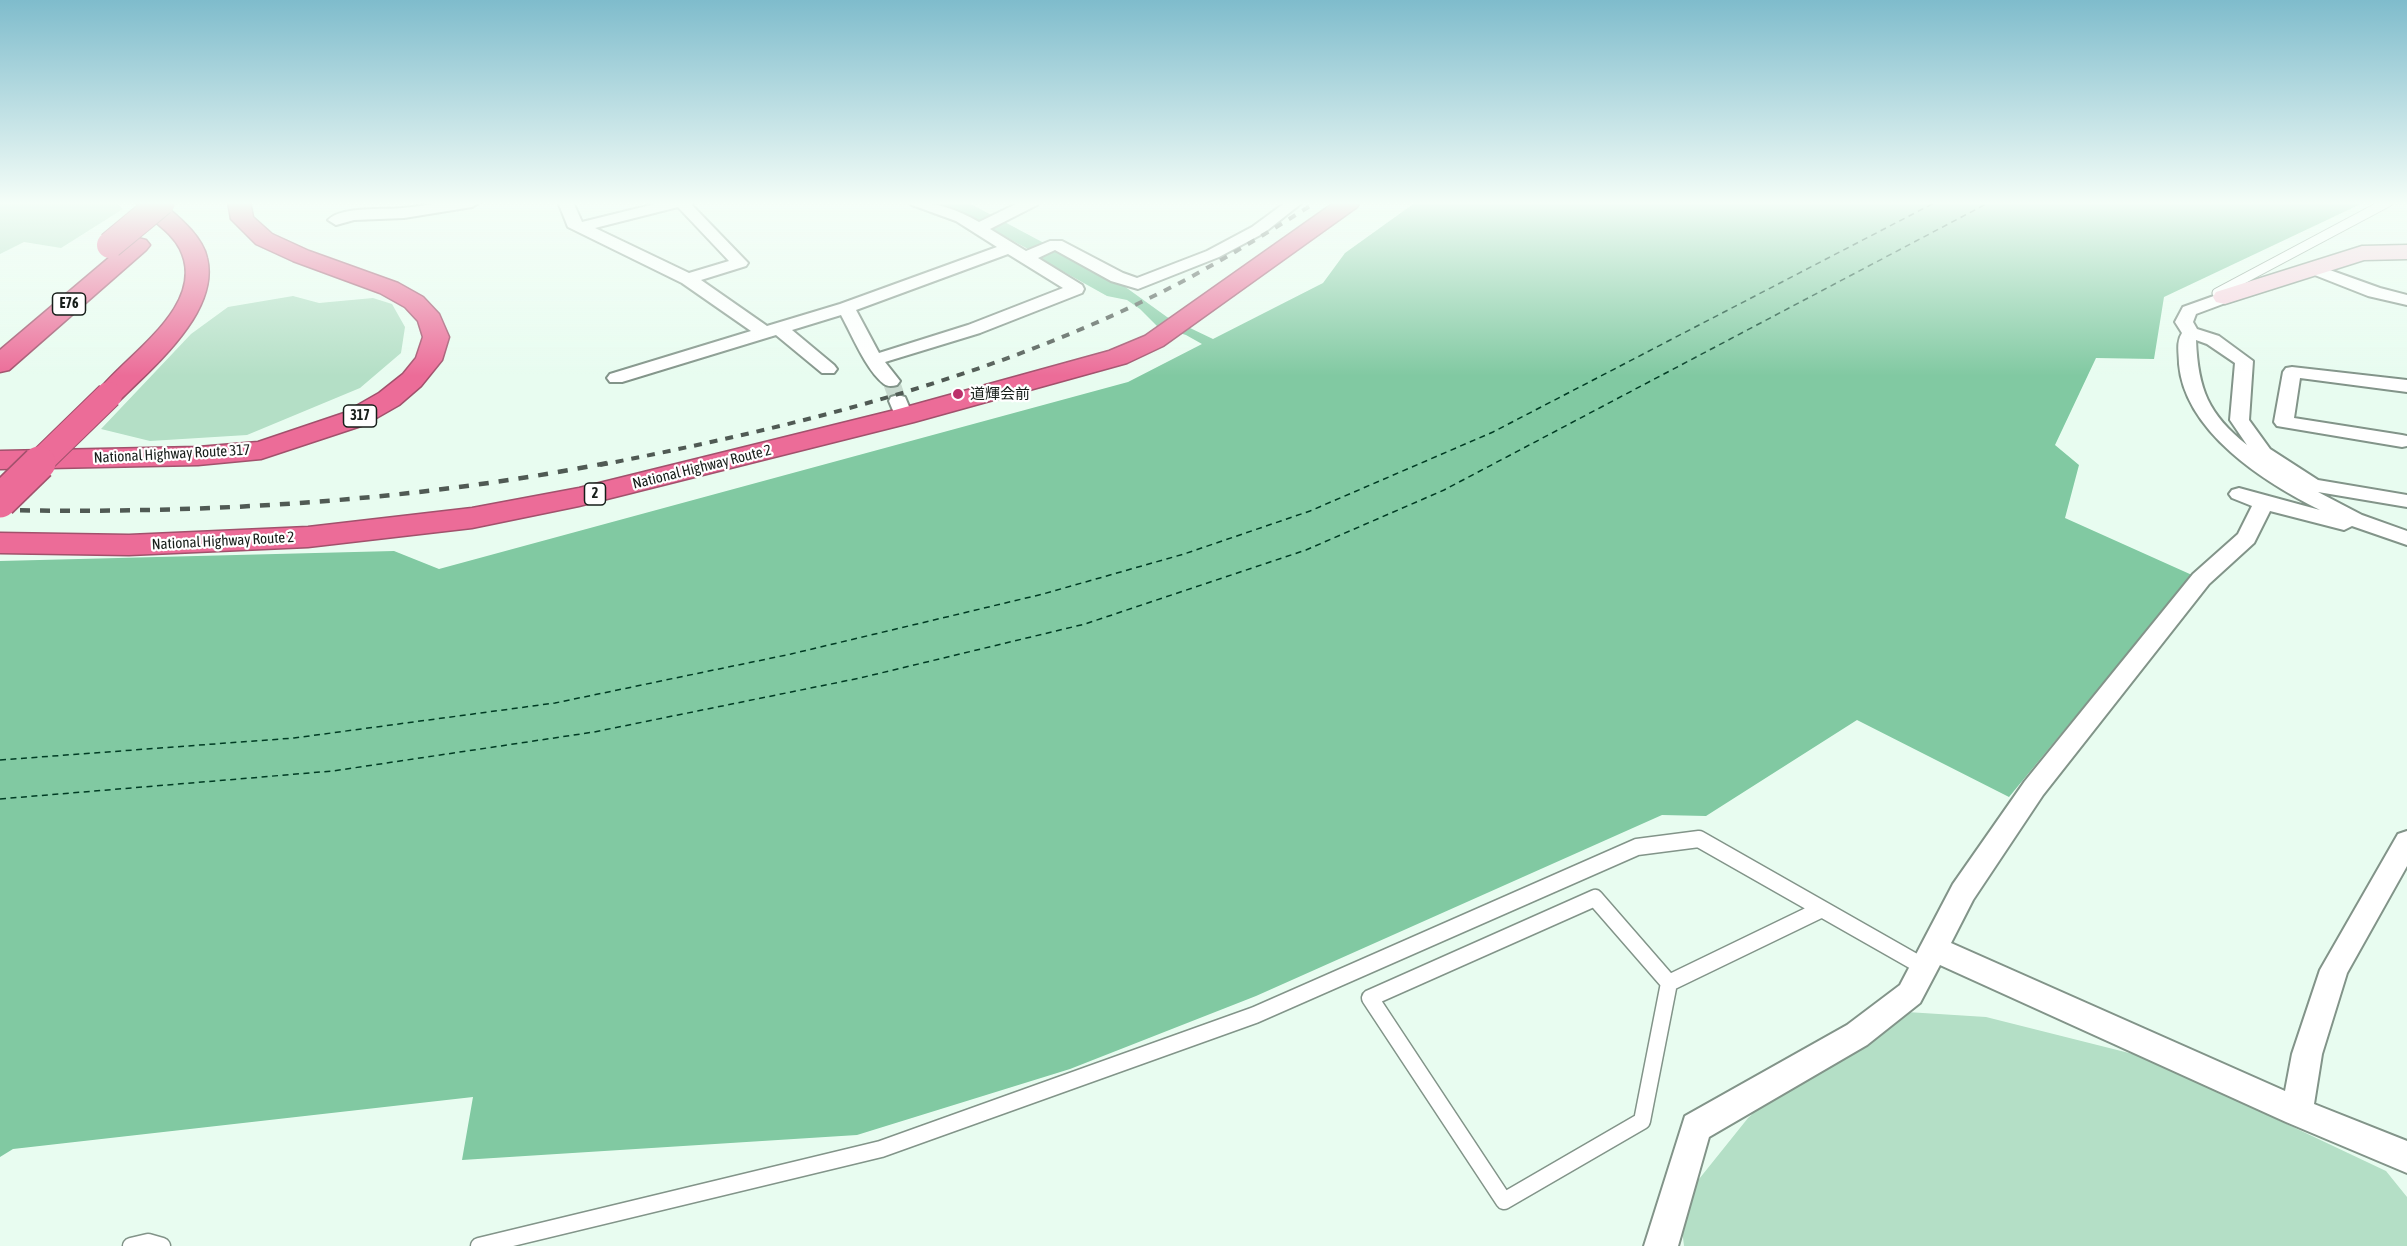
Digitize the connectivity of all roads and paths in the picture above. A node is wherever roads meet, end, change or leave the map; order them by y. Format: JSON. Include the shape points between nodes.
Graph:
{"nodes":[{"id":1,"x":92,"y":260,"type":"edge"},
{"id":2,"x":120,"y":260,"type":"edge"},
{"id":3,"x":196,"y":260,"type":"edge"},
{"id":4,"x":313,"y":260,"type":"edge"},
{"id":5,"x":649,"y":260,"type":"edge"},
{"id":6,"x":737,"y":260,"type":"edge"},
{"id":7,"x":976,"y":260,"type":"edge"},
{"id":8,"x":1029,"y":260,"type":"edge"},
{"id":9,"x":1086,"y":260,"type":"edge"},
{"id":10,"x":1198,"y":260,"type":"edge"},
{"id":11,"x":1269,"y":260,"type":"edge"},
{"id":12,"x":2279,"y":260,"type":"edge"},
{"id":13,"x":2340,"y":260,"type":"edge"},
{"id":14,"x":2313,"y":269,"type":"junction"},
{"id":15,"x":688,"y":279,"type":"junction"},
{"id":16,"x":2225,"y":297,"type":"junction"},
{"id":17,"x":2407,"y":300,"type":"edge"},
{"id":18,"x":846,"y":308,"type":"junction"},
{"id":19,"x":772,"y":330,"type":"junction"},
{"id":20,"x":2191,"y":333,"type":"junction"},
{"id":21,"x":0,"y":337,"type":"edge"},
{"id":22,"x":874,"y":360,"type":"junction"},
{"id":23,"x":0,"y":364,"type":"edge"},
{"id":24,"x":828,"y":369,"type":"dead end"},
{"id":25,"x":616,"y":378,"type":"dead end"},
{"id":26,"x":891,"y":381,"type":"tunnel mouth"},
{"id":27,"x":2407,"y":386,"type":"edge"},
{"id":28,"x":2405,"y":444,"type":"edge"},
{"id":29,"x":0,"y":460,"type":"edge"},
{"id":30,"x":2239,"y":494,"type":"dead end"},
{"id":31,"x":0,"y":501,"type":"edge"},
{"id":32,"x":2407,"y":501,"type":"edge"},
{"id":33,"x":2264,"y":503,"type":"junction"},
{"id":34,"x":2398,"y":536,"type":"edge"},
{"id":35,"x":0,"y":543,"type":"edge"},
{"id":36,"x":2407,"y":842,"type":"edge"},
{"id":37,"x":1822,"y":909,"type":"junction"},
{"id":38,"x":1929,"y":958,"type":"junction"},
{"id":39,"x":1669,"y":984,"type":"junction"},
{"id":40,"x":2297,"y":1112,"type":"junction"},
{"id":41,"x":2407,"y":1157,"type":"edge"},
{"id":42,"x":131,"y":1246,"type":"edge"},
{"id":43,"x":162,"y":1246,"type":"edge"},
{"id":44,"x":478,"y":1246,"type":"edge"},
{"id":45,"x":1662,"y":1246,"type":"edge"}],
"edges":[{"from":1,"to":21,"type":"highway","number":"E76","bridge":true},
{"from":2,"to":23,"type":"highway","number":"E76"},
{"from":3,"to":31,"type":"highway","bridge":true,"via":[[196,289],[170,331]]},
{"from":4,"to":29,"type":"highway","name":"National Highway Route 317","number":"317","via":[[389,288],[414,302],[430,319],[436,337],[429,360],[389,399],[354,419],[261,450],[198,456]]},
{"from":5,"to":15,"type":"street"},
{"from":6,"to":15,"type":"street","via":[[740,263]]},
{"from":7,"to":18,"type":"street"},
{"from":8,"to":22,"type":"street","via":[[1076,289],[974,329]]},
{"from":9,"to":10,"type":"street","via":[[1138,284]]},
{"from":11,"to":35,"type":"highway","name":"National Highway Route 2","number":"2","via":[[1178,326],[1118,357],[901,408],[579,497],[472,518],[308,537],[129,545]]},
{"from":12,"to":16,"type":"lane","via":[[2217,293]]},
{"from":13,"to":14,"type":"street"},
{"from":14,"to":16,"type":"street"},
{"from":14,"to":17,"type":"street"},
{"from":15,"to":19,"type":"street"},
{"from":16,"to":20,"type":"street","via":[[2189,311],[2184,322]]},
{"from":18,"to":19,"type":"street"},
{"from":18,"to":22,"type":"street"},
{"from":19,"to":24,"type":"street"},
{"from":19,"to":25,"type":"street"},
{"from":20,"to":32,"type":"street","via":[[2213,340],[2244,361],[2240,420],[2263,453],[2312,485]]},
{"from":20,"to":34,"type":"street","via":[[2187,339],[2188,371],[2198,403],[2231,444],[2302,491]]},
{"from":22,"to":26,"type":"street"},
{"from":27,"to":28,"type":"street","via":[[2292,372],[2284,422]]},
{"from":30,"to":33,"type":"street"},
{"from":33,"to":34,"type":"street"},
{"from":33,"to":38,"type":"street","via":[[2247,538],[2200,579],[2034,788],[1963,892]]},
{"from":36,"to":40,"type":"street","via":[[2334,970],[2307,1054]]},
{"from":37,"to":38,"type":"lane"},
{"from":37,"to":39,"type":"lane"},
{"from":37,"to":44,"type":"lane","via":[[1699,839],[1637,847],[1256,1015],[881,1149]]},
{"from":38,"to":40,"type":"street"},
{"from":38,"to":45,"type":"street","via":[[1910,994],[1857,1035],[1696,1127]]},
{"from":39,"to":39,"type":"lane","via":[[1642,1121],[1504,1201],[1370,998],[1594,898]]},
{"from":40,"to":41,"type":"street"},
{"from":42,"to":43,"type":"lane","via":[[148,1242]]}]}
